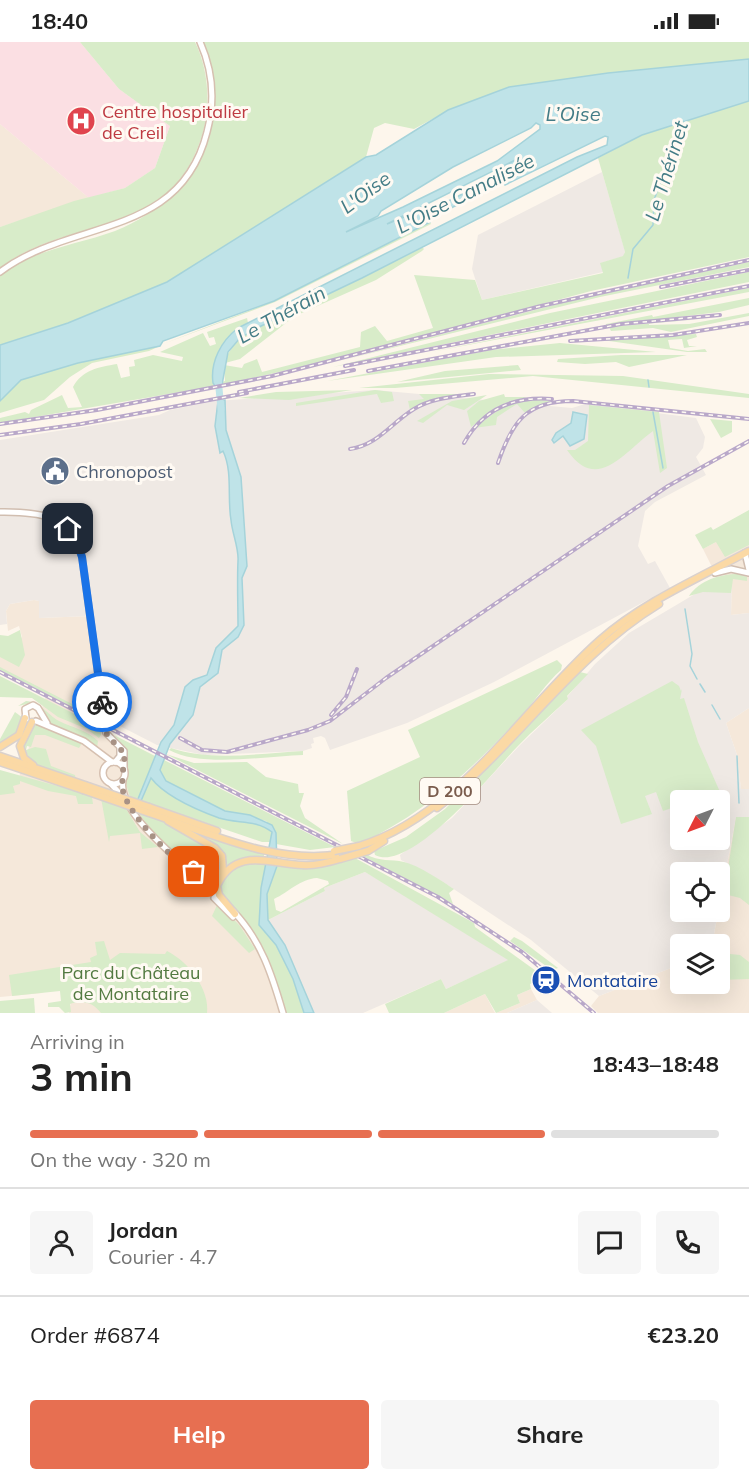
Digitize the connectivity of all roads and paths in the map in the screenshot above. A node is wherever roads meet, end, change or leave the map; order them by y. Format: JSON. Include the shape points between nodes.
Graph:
{"nodes":[{"id":1,"x":200,"y":42,"type":"edge"},
{"id":2,"x":0,"y":272,"type":"edge"},
{"id":3,"x":0,"y":512,"type":"edge"},
{"id":4,"x":747,"y":554,"type":"edge"},
{"id":5,"x":749,"y":572,"type":"edge"},
{"id":6,"x":715,"y":573,"type":"junction"},
{"id":7,"x":686,"y":587,"type":"junction"},
{"id":8,"x":40,"y":714,"type":"junction"},
{"id":9,"x":25,"y":718,"type":"junction"},
{"id":10,"x":34,"y":721,"type":"junction"},
{"id":11,"x":50,"y":726,"type":"junction"},
{"id":12,"x":117,"y":744,"type":"junction"},
{"id":13,"x":0,"y":747,"type":"edge"},
{"id":14,"x":94,"y":747,"type":"junction"},
{"id":15,"x":0,"y":756,"type":"edge"},
{"id":16,"x":114,"y":762,"type":"junction"},
{"id":17,"x":0,"y":763,"type":"edge"},
{"id":18,"x":104,"y":767,"type":"junction"},
{"id":19,"x":124,"y":768,"type":"junction"},
{"id":20,"x":53,"y":774,"type":"junction"},
{"id":21,"x":123,"y":780,"type":"junction"},
{"id":22,"x":111,"y":784,"type":"junction"},
{"id":23,"x":84,"y":787,"type":"junction"},
{"id":24,"x":149,"y":810,"type":"junction"},
{"id":25,"x":157,"y":815,"type":"junction"},
{"id":26,"x":260,"y":847,"type":"junction"},
{"id":27,"x":364,"y":849,"type":"junction"},
{"id":28,"x":338,"y":855,"type":"junction"},
{"id":29,"x":190,"y":871,"type":"junction"},
{"id":30,"x":216,"y":882,"type":"junction"},
{"id":31,"x":208,"y":888,"type":"junction"},
{"id":32,"x":235,"y":914,"type":"junction"},
{"id":33,"x":259,"y":950,"type":"junction"},
{"id":34,"x":281,"y":1013,"type":"edge"}],
"edges":[{"from":1,"to":2,"type":"main road","via":[[210,75],[212,111],[200,152],[181,183],[162,202],[135,218],[37,250]]},
{"from":3,"to":12,"type":"main road","via":[[40,513],[57,520],[74,536],[82,555],[104,721],[107,735]]},
{"from":4,"to":5,"type":"main road"},
{"from":4,"to":6,"type":"main road","number":"D 200"},
{"from":4,"to":7,"type":"main road","number":"D 200"},
{"from":5,"to":6,"type":"main road","via":[[729,569]]},
{"from":6,"to":7,"type":"main road","number":"D 200"},
{"from":7,"to":27,"type":"main road","number":"D 200","via":[[610,639],[455,793],[415,824]]},
{"from":7,"to":27,"type":"main road","number":"D 200","via":[[628,618],[602,638],[434,805]]},
{"from":8,"to":9,"type":"main road","via":[[38,707],[31,705],[25,709]]},
{"from":8,"to":10,"type":"main road"},
{"from":8,"to":11,"type":"main road"},
{"from":9,"to":10,"type":"main road"},
{"from":9,"to":13,"type":"main road","via":[[19,735]]},
{"from":10,"to":11,"type":"main road"},
{"from":10,"to":20,"type":"main road","via":[[21,742],[22,754]]},
{"from":11,"to":14,"type":"main road"},
{"from":12,"to":16,"type":"main road","via":[[121,754]]},
{"from":12,"to":19,"type":"main road","via":[[124,752]]},
{"from":14,"to":16,"type":"main road"},
{"from":14,"to":18,"type":"main road"},
{"from":15,"to":20,"type":"main road","number":"D 200"},
{"from":16,"to":18,"type":"main road"},
{"from":16,"to":19,"type":"main road"},
{"from":17,"to":23,"type":"main road","number":"D 200"},
{"from":18,"to":22,"type":"main road","via":[[104,778]]},
{"from":19,"to":21,"type":"main road"},
{"from":20,"to":23,"type":"main road","number":"D 200"},
{"from":21,"to":22,"type":"main road"},
{"from":21,"to":29,"type":"main road","via":[[124,794],[136,817]]},
{"from":22,"to":33,"type":"main road","via":[[149,835],[234,918]]},
{"from":23,"to":24,"type":"main road","number":"D 200","bridge":true},
{"from":24,"to":25,"type":"main road","number":"D 200"},
{"from":24,"to":26,"type":"main road","number":"D 200"},
{"from":25,"to":26,"type":"main road","number":"D 200"},
{"from":25,"to":30,"type":"main road","via":[[219,850],[224,868]]},
{"from":26,"to":28,"type":"main road","number":"D 200","via":[[311,856]]},
{"from":27,"to":28,"type":"main road","number":"D 200","bridge":true},
{"from":28,"to":30,"type":"main road","via":[[309,865],[261,859],[238,864]]},
{"from":29,"to":30,"type":"main road","via":[[206,882]]},
{"from":29,"to":31,"type":"main road"},
{"from":30,"to":31,"type":"main road"},
{"from":30,"to":32,"type":"main road","via":[[218,893]]},
{"from":31,"to":32,"type":"main road"},
{"from":32,"to":33,"type":"main road"},
{"from":33,"to":34,"type":"main road"}]}
